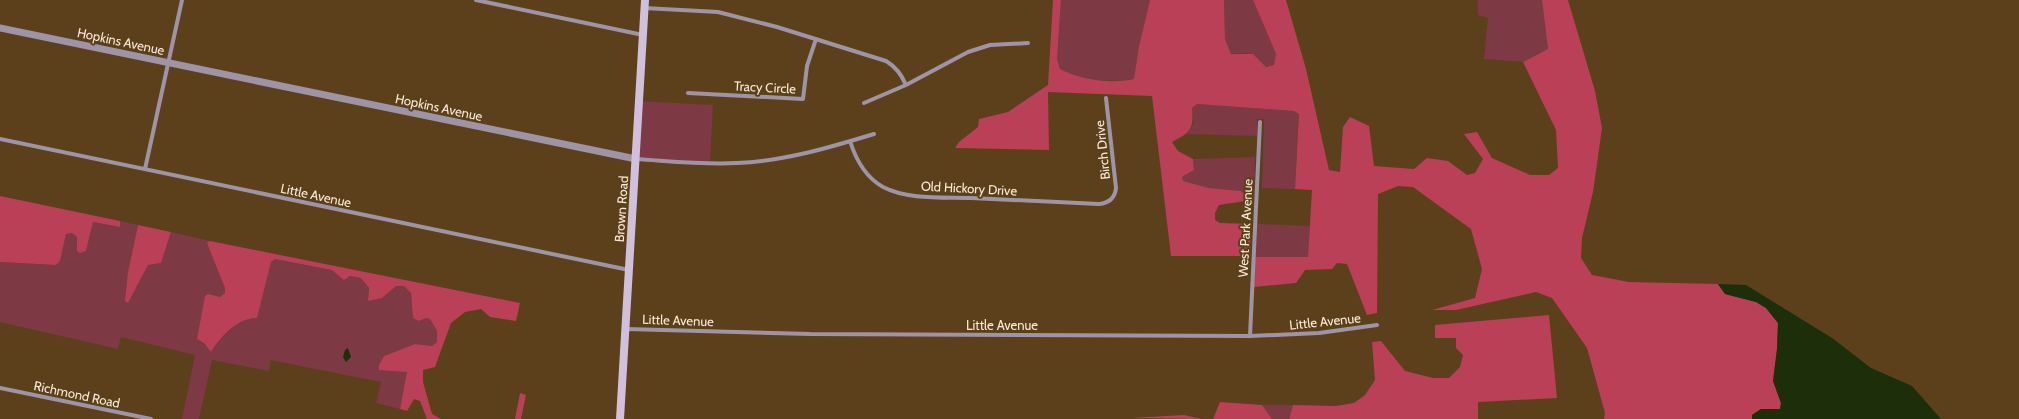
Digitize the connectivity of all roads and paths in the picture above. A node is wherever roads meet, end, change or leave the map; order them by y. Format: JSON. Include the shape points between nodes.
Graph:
{"nodes":[{"id":1,"x":182,"y":0,"type":"edge"},
{"id":2,"x":476,"y":0,"type":"edge"},
{"id":3,"x":644,"y":4,"type":"edge"},
{"id":4,"x":0,"y":28,"type":"edge"},
{"id":5,"x":643,"y":35,"type":"junction"},
{"id":6,"x":816,"y":39,"type":"junction"},
{"id":7,"x":1028,"y":42,"type":"dead end"},
{"id":8,"x":169,"y":63,"type":"junction"},
{"id":9,"x":906,"y":85,"type":"junction"},
{"id":10,"x":688,"y":93,"type":"dead end"},
{"id":11,"x":1106,"y":98,"type":"dead end"},
{"id":12,"x":864,"y":103,"type":"dead end"},
{"id":13,"x":1260,"y":122,"type":"dead end"},
{"id":14,"x":874,"y":134,"type":"dead end"},
{"id":15,"x":0,"y":139,"type":"edge"},
{"id":16,"x":850,"y":141,"type":"junction"},
{"id":17,"x":636,"y":159,"type":"junction"},
{"id":18,"x":145,"y":169,"type":"junction"},
{"id":19,"x":1112,"y":199,"type":"joint"},
{"id":20,"x":629,"y":270,"type":"junction"},
{"id":21,"x":1377,"y":325,"type":"dead end"},
{"id":22,"x":626,"y":329,"type":"junction"},
{"id":23,"x":1250,"y":336,"type":"junction"},
{"id":24,"x":0,"y":388,"type":"edge"},
{"id":25,"x":151,"y":419,"type":"edge"},
{"id":26,"x":620,"y":419,"type":"edge"}],
"edges":[{"from":1,"to":8,"type":"street"},
{"from":2,"to":5,"type":"street"},
{"from":3,"to":5,"type":"main road","name":"Brown Road"},
{"from":3,"to":6,"type":"street","via":[[718,12]]},
{"from":4,"to":8,"type":"street","name":"Hopkins Avenue"},
{"from":5,"to":17,"type":"main road","name":"Brown Road"},
{"from":6,"to":9,"type":"street","via":[[886,61],[897,70]]},
{"from":6,"to":10,"type":"street","name":"Tracy Circle","via":[[806,73],[802,99]]},
{"from":7,"to":9,"type":"street","via":[[990,45],[968,52]]},
{"from":8,"to":17,"type":"street","name":"Hopkins Avenue"},
{"from":8,"to":18,"type":"street"},
{"from":9,"to":12,"type":"street"},
{"from":11,"to":19,"type":"street","name":"Birch Drive","via":[[1116,188]]},
{"from":13,"to":23,"type":"street","name":"West Park Avenue"},
{"from":14,"to":16,"type":"street","name":"Hopkins Avenue"},
{"from":15,"to":18,"type":"street","name":"Little Avenue"},
{"from":16,"to":17,"type":"street","name":"Hopkins Avenue","via":[[802,155],[736,164]]},
{"from":16,"to":19,"type":"street","name":"Old Hickory Drive","via":[[858,163],[869,177],[897,192],[936,197],[1099,204]]},
{"from":17,"to":20,"type":"main road","name":"Brown Road"},
{"from":18,"to":20,"type":"street","name":"Little Avenue"},
{"from":20,"to":22,"type":"main road","name":"Brown Road"},
{"from":21,"to":23,"type":"street","name":"Little Avenue","via":[[1319,333]]},
{"from":22,"to":23,"type":"street","name":"Little Avenue","via":[[826,335]]},
{"from":22,"to":26,"type":"main road","name":"Brown Road"},
{"from":24,"to":25,"type":"street","name":"Richmond Road"}]}
